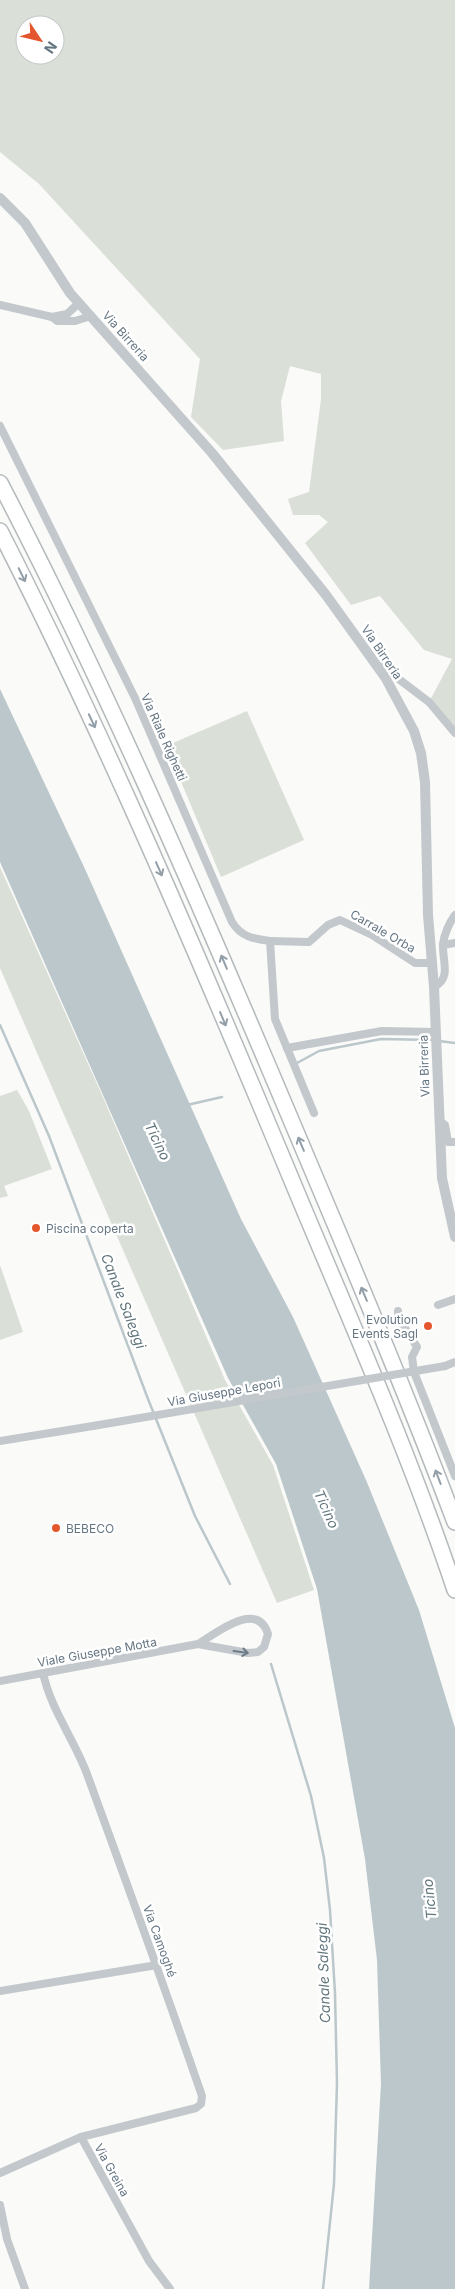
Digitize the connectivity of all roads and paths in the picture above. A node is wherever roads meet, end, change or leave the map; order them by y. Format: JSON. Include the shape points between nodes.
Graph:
{"nodes":[{"id":1,"x":0,"y":198,"type":"edge"},
{"id":2,"x":79,"y":304,"type":"junction"},
{"id":3,"x":0,"y":305,"type":"edge"},
{"id":4,"x":91,"y":316,"type":"junction"},
{"id":5,"x":52,"y":317,"type":"junction"},
{"id":6,"x":0,"y":426,"type":"edge"},
{"id":7,"x":0,"y":482,"type":"edge"},
{"id":8,"x":0,"y":531,"type":"edge"},
{"id":9,"x":377,"y":664,"type":"junction"},
{"id":10,"x":455,"y":733,"type":"edge"},
{"id":11,"x":455,"y":915,"type":"edge"},
{"id":12,"x":270,"y":941,"type":"junction"},
{"id":13,"x":455,"y":943,"type":"edge"},
{"id":14,"x":443,"y":946,"type":"junction"},
{"id":15,"x":432,"y":963,"type":"junction"},
{"id":16,"x":434,"y":987,"type":"junction"},
{"id":17,"x":436,"y":1034,"type":"junction"},
{"id":18,"x":288,"y":1048,"type":"junction"},
{"id":19,"x":314,"y":1112,"type":"dead end"},
{"id":20,"x":439,"y":1120,"type":"junction"},
{"id":21,"x":455,"y":1142,"type":"edge"},
{"id":22,"x":455,"y":1237,"type":"edge"},
{"id":23,"x":455,"y":1299,"type":"edge"},
{"id":24,"x":438,"y":1305,"type":"dead end"},
{"id":25,"x":398,"y":1311,"type":"dead end"},
{"id":26,"x":452,"y":1364,"type":"edge"},
{"id":27,"x":0,"y":1441,"type":"edge"},
{"id":28,"x":455,"y":1476,"type":"edge"},
{"id":29,"x":455,"y":1522,"type":"edge"},
{"id":30,"x":455,"y":1590,"type":"edge"},
{"id":31,"x":198,"y":1644,"type":"junction"},
{"id":32,"x":43,"y":1673,"type":"junction"},
{"id":33,"x":0,"y":1681,"type":"edge"},
{"id":34,"x":157,"y":1965,"type":"junction"},
{"id":35,"x":0,"y":1991,"type":"edge"},
{"id":36,"x":81,"y":2137,"type":"junction"},
{"id":37,"x":0,"y":2173,"type":"edge"},
{"id":38,"x":0,"y":2205,"type":"edge"},
{"id":39,"x":25,"y":2289,"type":"edge"},
{"id":40,"x":170,"y":2289,"type":"edge"}],
"edges":[{"from":1,"to":2,"type":"street","name":"Via Birreria","via":[[25,223]]},
{"from":2,"to":4,"type":"street","name":"Via Birreria"},
{"from":2,"to":5,"type":"street","via":[[67,314]]},
{"from":3,"to":5,"type":"street"},
{"from":4,"to":5,"type":"street","via":[[75,322]]},
{"from":4,"to":9,"type":"street","name":"Via Birreria","via":[[224,468]]},
{"from":6,"to":12,"type":"street","name":"Via Riale Righetti","via":[[135,698],[232,922],[244,935]]},
{"from":29,"to":7,"type":"highway","one_way":true,"via":[[363,1293],[174,847],[70,620]]},
{"from":8,"to":30,"type":"highway","one_way":true,"via":[[105,748],[206,980],[386,1408]]},
{"from":9,"to":10,"type":"street","via":[[384,664],[429,702]]},
{"from":9,"to":15,"type":"street","name":"Via Birreria","via":[[408,718],[421,753]]},
{"from":11,"to":14,"type":"street"},
{"from":12,"to":15,"type":"street","name":"Carrale Orba","via":[[309,942],[328,925],[340,920],[372,935],[415,963]]},
{"from":12,"to":18,"type":"street","via":[[275,1019]]},
{"from":13,"to":14,"type":"street"},
{"from":14,"to":16,"type":"street","via":[[445,977]]},
{"from":15,"to":16,"type":"street","name":"Via Birreria"},
{"from":16,"to":17,"type":"street","name":"Via Birreria"},
{"from":17,"to":18,"type":"street","via":[[382,1031]]},
{"from":17,"to":20,"type":"street","name":"Via Birreria"},
{"from":18,"to":19,"type":"street"},
{"from":20,"to":21,"type":"street","via":[[445,1125],[448,1142]]},
{"from":20,"to":22,"type":"street","name":"Via Birreria","via":[[443,1188]]},
{"from":23,"to":24,"type":"street"},
{"from":25,"to":28,"type":"street","via":[[417,1347],[412,1357],[414,1372]]},
{"from":26,"to":27,"type":"street","name":"Via Giuseppe Lepori","bridge":true},
{"from":31,"to":31,"type":"street","name":"Viale Giuseppe Motta","one_way":true,"via":[[253,1653],[264,1647],[268,1634],[260,1624],[241,1619]]},
{"from":31,"to":32,"type":"street","name":"Viale Giuseppe Motta"},
{"from":32,"to":33,"type":"street","name":"Viale Giuseppe Motta"},
{"from":32,"to":34,"type":"street","name":"Via Camoghé","via":[[58,1716],[83,1763]]},
{"from":34,"to":35,"type":"street"},
{"from":34,"to":36,"type":"street","name":"Via Camoghé","via":[[202,2096],[201,2104],[196,2108]]},
{"from":36,"to":37,"type":"street","name":"Via Greina"},
{"from":36,"to":40,"type":"street","name":"Via Greina","via":[[149,2261]]},
{"from":38,"to":39,"type":"street","via":[[7,2239]]}]}
